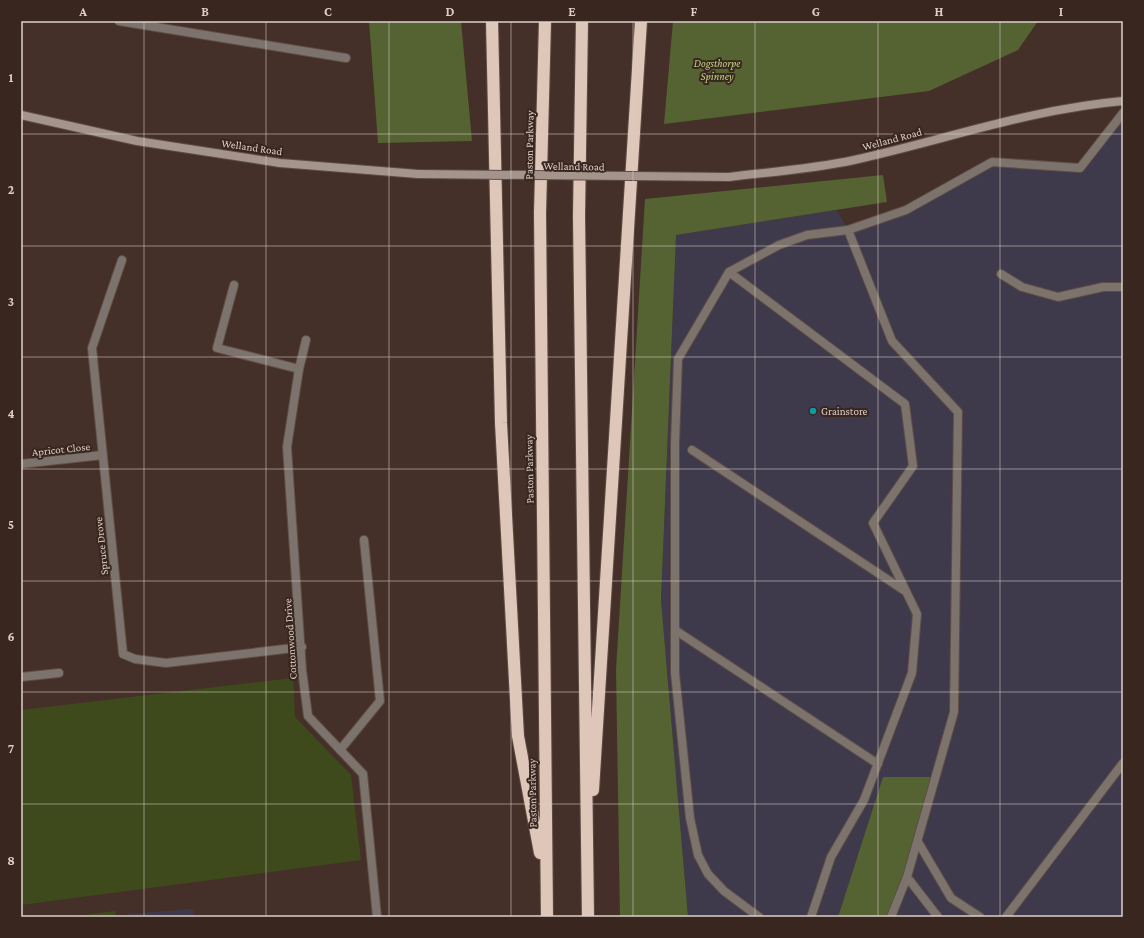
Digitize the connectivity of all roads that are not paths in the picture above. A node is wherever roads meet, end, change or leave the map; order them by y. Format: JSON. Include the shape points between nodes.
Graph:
{"nodes":[{"id":1,"x":119,"y":21,"type":"edge"},
{"id":2,"x":492,"y":21,"type":"edge"},
{"id":3,"x":544,"y":21,"type":"edge"},
{"id":4,"x":582,"y":21,"type":"edge"},
{"id":5,"x":641,"y":21,"type":"edge"},
{"id":6,"x":346,"y":58,"type":"dead end"},
{"id":7,"x":1123,"y":101,"type":"edge"},
{"id":8,"x":1123,"y":113,"type":"edge"},
{"id":9,"x":21,"y":115,"type":"edge"},
{"id":10,"x":848,"y":230,"type":"junction"},
{"id":11,"x":122,"y":260,"type":"dead end"},
{"id":12,"x":729,"y":272,"type":"junction"},
{"id":13,"x":1001,"y":274,"type":"dead end"},
{"id":14,"x":234,"y":285,"type":"dead end"},
{"id":15,"x":1123,"y":287,"type":"edge"},
{"id":16,"x":306,"y":340,"type":"dead end"},
{"id":17,"x":299,"y":369,"type":"junction"},
{"id":18,"x":692,"y":450,"type":"dead end"},
{"id":19,"x":103,"y":455,"type":"junction"},
{"id":20,"x":21,"y":464,"type":"edge"},
{"id":21,"x":364,"y":540,"type":"dead end"},
{"id":22,"x":906,"y":591,"type":"junction"},
{"id":23,"x":675,"y":630,"type":"junction"},
{"id":24,"x":302,"y":647,"type":"junction"},
{"id":25,"x":59,"y":673,"type":"dead end"},
{"id":26,"x":21,"y":677,"type":"edge"},
{"id":27,"x":340,"y":750,"type":"junction"},
{"id":28,"x":1123,"y":763,"type":"edge"},
{"id":29,"x":878,"y":764,"type":"junction"},
{"id":30,"x":918,"y":842,"type":"junction"},
{"id":31,"x":907,"y":877,"type":"junction"},
{"id":32,"x":546,"y":886,"type":"junction"},
{"id":33,"x":586,"y":887,"type":"junction"},
{"id":34,"x":377,"y":917,"type":"edge"},
{"id":35,"x":548,"y":917,"type":"edge"},
{"id":36,"x":588,"y":917,"type":"edge"},
{"id":37,"x":759,"y":917,"type":"edge"},
{"id":38,"x":811,"y":917,"type":"edge"},
{"id":39,"x":891,"y":917,"type":"edge"},
{"id":40,"x":938,"y":917,"type":"edge"},
{"id":41,"x":980,"y":917,"type":"edge"},
{"id":42,"x":1006,"y":917,"type":"edge"}],
"edges":[{"from":1,"to":6,"type":"street"},
{"from":2,"to":32,"type":"highway","via":[[502,423],[518,736]]},
{"from":3,"to":32,"type":"highway","name":"Paston Parkway","via":[[540,214]]},
{"from":4,"to":33,"type":"highway","via":[[579,216]]},
{"from":5,"to":33,"type":"highway"},
{"from":7,"to":9,"type":"street","name":"Welland Road","bridge":true,"via":[[1093,103],[988,125],[853,160],[729,177],[418,174],[265,160],[137,141]]},
{"from":8,"to":10,"type":"street","via":[[1080,168],[992,162],[906,210]]},
{"from":10,"to":12,"type":"street","via":[[807,235],[779,245]]},
{"from":10,"to":30,"type":"street","via":[[892,341],[958,412],[954,712]]},
{"from":11,"to":19,"type":"street","name":"Spruce Drove","via":[[92,348]]},
{"from":12,"to":22,"type":"street","via":[[905,404],[914,466],[872,523]]},
{"from":12,"to":23,"type":"street","via":[[678,359],[675,443]]},
{"from":13,"to":15,"type":"street","via":[[1022,287],[1058,297],[1102,287]]},
{"from":14,"to":17,"type":"street","via":[[217,348]]},
{"from":16,"to":17,"type":"street","name":"Cottonwood Drive"},
{"from":17,"to":24,"type":"street","name":"Cottonwood Drive","via":[[287,446]]},
{"from":18,"to":22,"type":"street"},
{"from":19,"to":20,"type":"street","name":"Apricot Close"},
{"from":19,"to":24,"type":"street","name":"Spruce Drove","via":[[123,654],[135,659],[166,662]]},
{"from":21,"to":27,"type":"street","via":[[380,701]]},
{"from":22,"to":29,"type":"street","via":[[917,614],[912,673]]},
{"from":23,"to":29,"type":"street"},
{"from":23,"to":37,"type":"street","via":[[676,681],[690,818],[698,855],[708,874],[724,891]]},
{"from":24,"to":27,"type":"street","name":"Cottonwood Drive","via":[[308,716]]},
{"from":25,"to":26,"type":"street"},
{"from":27,"to":34,"type":"street","name":"Cottonwood Drive","via":[[362,774]]},
{"from":28,"to":42,"type":"street"},
{"from":29,"to":38,"type":"street","via":[[864,800],[831,857]]},
{"from":30,"to":31,"type":"street"},
{"from":30,"to":41,"type":"street","via":[[951,898]]},
{"from":31,"to":39,"type":"street"},
{"from":31,"to":40,"type":"street"},
{"from":32,"to":35,"type":"highway","name":"Paston Parkway"},
{"from":33,"to":36,"type":"highway"}]}
